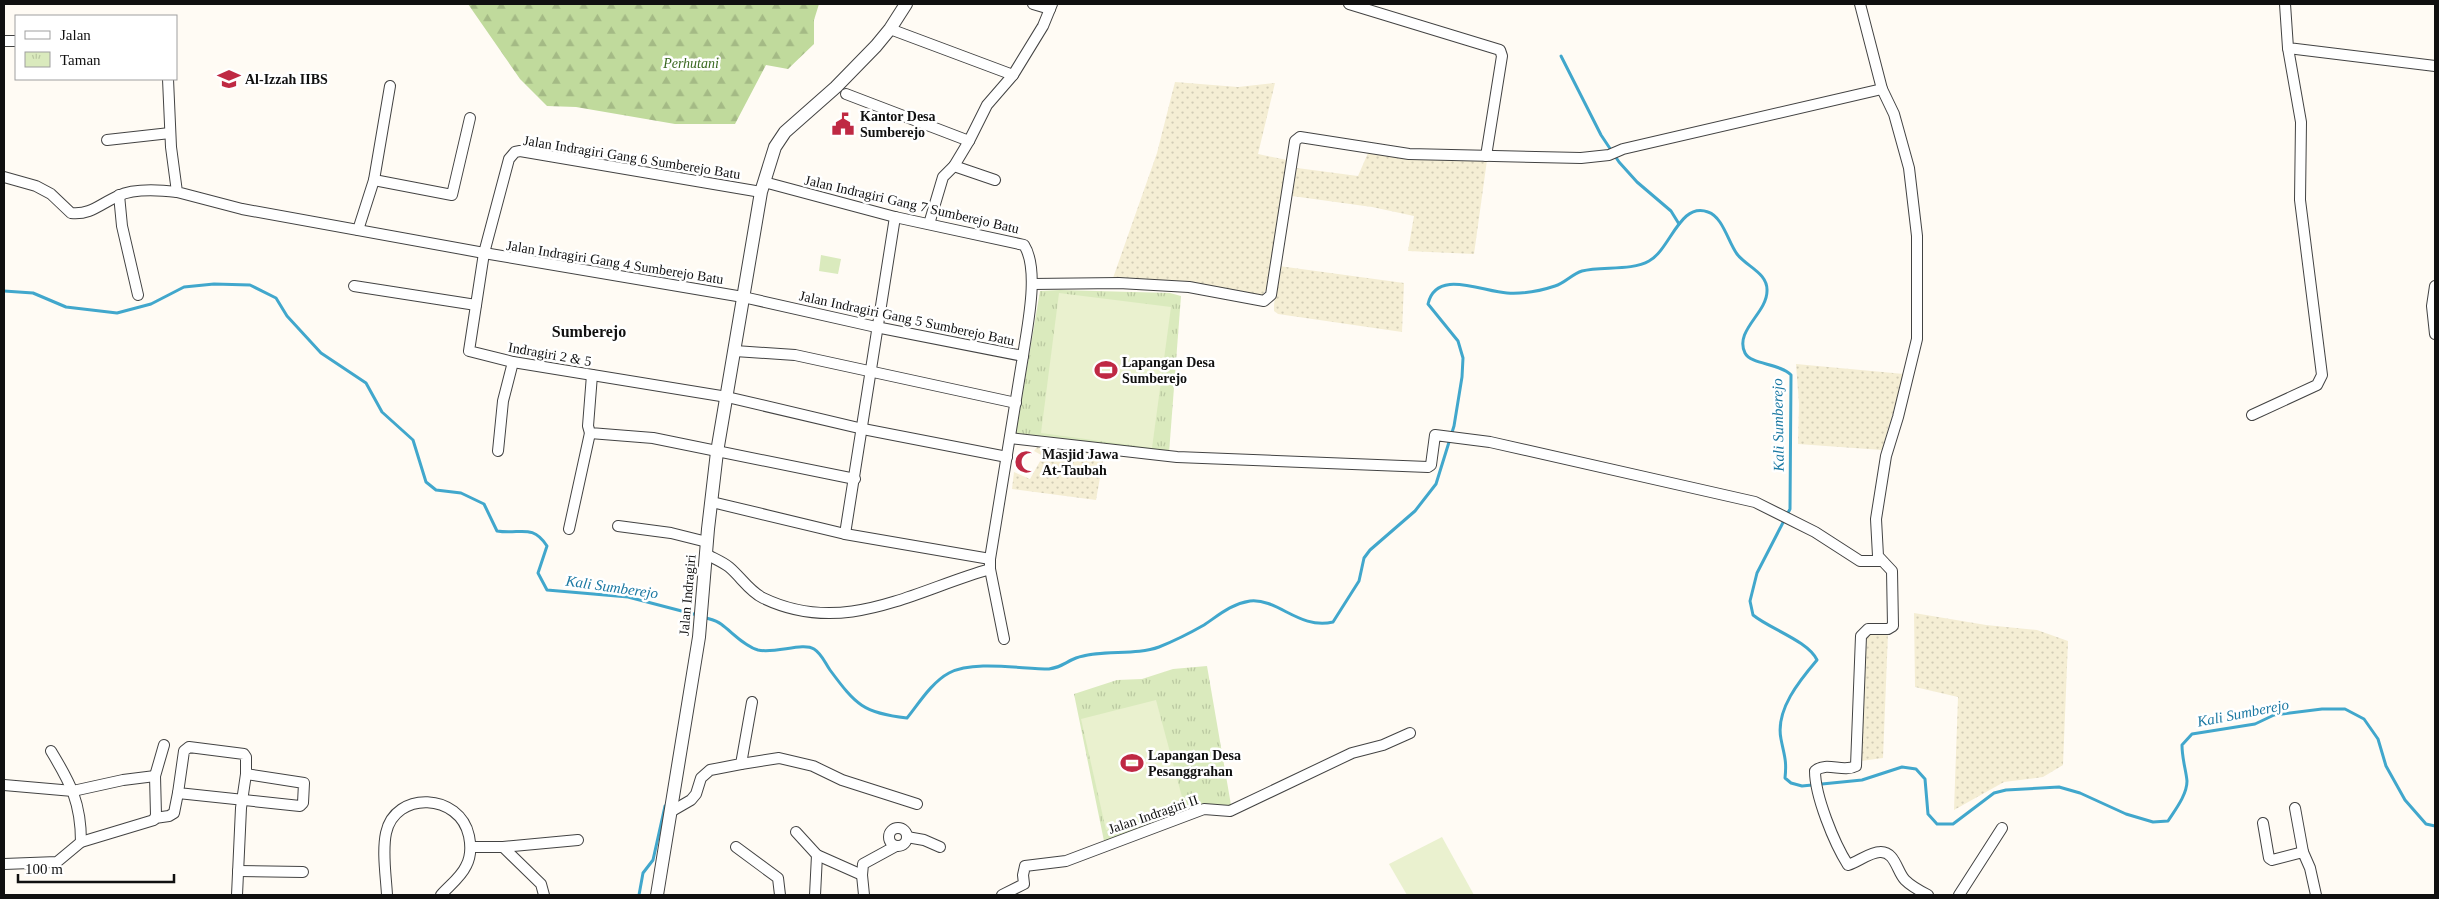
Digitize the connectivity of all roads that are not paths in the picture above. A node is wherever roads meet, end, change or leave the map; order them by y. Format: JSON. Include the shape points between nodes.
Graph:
{"nodes":[{"id":1,"x":906,"y":4,"type":"edge"},
{"id":2,"x":1033,"y":4,"type":"edge"},
{"id":3,"x":1350,"y":4,"type":"edge"},
{"id":4,"x":1860,"y":4,"type":"edge"},
{"id":5,"x":2285,"y":4,"type":"edge"},
{"id":6,"x":1051,"y":7,"type":"edge"},
{"id":7,"x":890,"y":29,"type":"junction"},
{"id":8,"x":2288,"y":48,"type":"junction"},
{"id":9,"x":2435,"y":66,"type":"edge"},
{"id":10,"x":1013,"y":75,"type":"junction"},
{"id":11,"x":168,"y":80,"type":"edge"},
{"id":12,"x":390,"y":86,"type":"dead end"},
{"id":13,"x":1882,"y":89,"type":"junction"},
{"id":14,"x":846,"y":94,"type":"dead end"},
{"id":15,"x":470,"y":118,"type":"dead end"},
{"id":16,"x":170,"y":133,"type":"junction"},
{"id":17,"x":107,"y":140,"type":"dead end"},
{"id":18,"x":969,"y":141,"type":"junction"},
{"id":19,"x":1486,"y":156,"type":"junction"},
{"id":20,"x":954,"y":166,"type":"junction"},
{"id":21,"x":4,"y":177,"type":"edge"},
{"id":22,"x":374,"y":180,"type":"junction"},
{"id":23,"x":995,"y":180,"type":"dead end"},
{"id":24,"x":762,"y":187,"type":"junction"},
{"id":25,"x":178,"y":192,"type":"junction"},
{"id":26,"x":119,"y":195,"type":"junction"},
{"id":27,"x":895,"y":217,"type":"junction"},
{"id":28,"x":929,"y":224,"type":"junction"},
{"id":29,"x":358,"y":230,"type":"junction"},
{"id":30,"x":484,"y":253,"type":"junction"},
{"id":31,"x":1032,"y":284,"type":"junction"},
{"id":32,"x":354,"y":286,"type":"dead end"},
{"id":33,"x":2435,"y":286,"type":"edge"},
{"id":34,"x":138,"y":295,"type":"dead end"},
{"id":35,"x":743,"y":297,"type":"junction"},
{"id":36,"x":476,"y":305,"type":"junction"},
{"id":37,"x":876,"y":327,"type":"junction"},
{"id":38,"x":2435,"y":334,"type":"edge"},
{"id":39,"x":735,"y":351,"type":"junction"},
{"id":40,"x":1023,"y":356,"type":"junction"},
{"id":41,"x":513,"y":362,"type":"junction"},
{"id":42,"x":871,"y":371,"type":"junction"},
{"id":43,"x":592,"y":375,"type":"junction"},
{"id":44,"x":727,"y":398,"type":"junction"},
{"id":45,"x":1016,"y":403,"type":"junction"},
{"id":46,"x":2252,"y":416,"type":"dead end"},
{"id":47,"x":863,"y":429,"type":"junction"},
{"id":48,"x":590,"y":433,"type":"junction"},
{"id":49,"x":1010,"y":438,"type":"junction"},
{"id":50,"x":498,"y":451,"type":"dead end"},
{"id":51,"x":717,"y":452,"type":"junction"},
{"id":52,"x":1007,"y":457,"type":"junction"},
{"id":53,"x":855,"y":479,"type":"junction"},
{"id":54,"x":712,"y":502,"type":"junction"},
{"id":55,"x":618,"y":526,"type":"dead end"},
{"id":56,"x":569,"y":529,"type":"dead end"},
{"id":57,"x":845,"y":534,"type":"junction"},
{"id":58,"x":706,"y":548,"type":"junction"},
{"id":59,"x":1880,"y":561,"type":"junction"},
{"id":60,"x":990,"y":564,"type":"junction"},
{"id":61,"x":1004,"y":640,"type":"dead end"},
{"id":62,"x":752,"y":702,"type":"dead end"},
{"id":63,"x":1410,"y":733,"type":"dead end"},
{"id":64,"x":164,"y":745,"type":"dead end"},
{"id":65,"x":51,"y":751,"type":"dead end"},
{"id":66,"x":741,"y":764,"type":"junction"},
{"id":67,"x":246,"y":774,"type":"junction"},
{"id":68,"x":155,"y":776,"type":"junction"},
{"id":69,"x":4,"y":785,"type":"edge"},
{"id":70,"x":74,"y":791,"type":"junction"},
{"id":71,"x":178,"y":793,"type":"junction"},
{"id":72,"x":243,"y":799,"type":"junction"},
{"id":73,"x":918,"y":804,"type":"dead end"},
{"id":74,"x":2296,"y":808,"type":"dead end"},
{"id":75,"x":672,"y":810,"type":"junction"},
{"id":76,"x":155,"y":818,"type":"junction"},
{"id":77,"x":2264,"y":823,"type":"dead end"},
{"id":78,"x":2002,"y":828,"type":"dead end"},
{"id":79,"x":796,"y":832,"type":"dead end"},
{"id":80,"x":907,"y":837,"type":"junction"},
{"id":81,"x":578,"y":840,"type":"dead end"},
{"id":82,"x":81,"y":842,"type":"junction"},
{"id":83,"x":896,"y":846,"type":"junction"},
{"id":84,"x":471,"y":847,"type":"junction"},
{"id":85,"x":503,"y":847,"type":"junction"},
{"id":86,"x":736,"y":848,"type":"dead end"},
{"id":87,"x":940,"y":848,"type":"dead end"},
{"id":88,"x":2303,"y":852,"type":"junction"},
{"id":89,"x":817,"y":855,"type":"junction"},
{"id":90,"x":4,"y":864,"type":"edge"},
{"id":91,"x":238,"y":871,"type":"junction"},
{"id":92,"x":303,"y":872,"type":"dead end"},
{"id":93,"x":862,"y":875,"type":"junction"},
{"id":94,"x":237,"y":895,"type":"edge"},
{"id":95,"x":387,"y":895,"type":"edge"},
{"id":96,"x":441,"y":895,"type":"edge"},
{"id":97,"x":544,"y":895,"type":"edge"},
{"id":98,"x":656,"y":895,"type":"edge"},
{"id":99,"x":780,"y":895,"type":"edge"},
{"id":100,"x":815,"y":895,"type":"edge"},
{"id":101,"x":864,"y":895,"type":"edge"},
{"id":102,"x":1002,"y":895,"type":"edge"},
{"id":103,"x":1928,"y":895,"type":"edge"},
{"id":104,"x":1959,"y":895,"type":"edge"},
{"id":105,"x":2316,"y":895,"type":"edge"}],
"edges":[{"from":1,"to":7,"type":"street","name":"Jalan Indragiri"},
{"from":2,"to":6,"type":"street"},
{"from":3,"to":19,"type":"street","via":[[1500,50],[1502,56]]},
{"from":4,"to":13,"type":"street"},
{"from":5,"to":8,"type":"street"},
{"from":6,"to":10,"type":"street"},
{"from":7,"to":10,"type":"street"},
{"from":7,"to":24,"type":"street","name":"Jalan Indragiri","via":[[836,87],[785,132],[775,147]]},
{"from":8,"to":9,"type":"street"},
{"from":8,"to":46,"type":"street","via":[[2301,122],[2300,200],[2322,375],[2317,385]]},
{"from":10,"to":18,"type":"street","via":[[987,105]]},
{"from":11,"to":16,"type":"street"},
{"from":12,"to":22,"type":"street"},
{"from":13,"to":19,"type":"street","via":[[1614,153],[1581,158]]},
{"from":13,"to":59,"type":"street","via":[[1894,114],[1910,168],[1917,236],[1918,307],[1917,339],[1886,456],[1877,511]]},
{"from":14,"to":18,"type":"street"},
{"from":15,"to":22,"type":"street","via":[[452,195]]},
{"from":16,"to":17,"type":"street"},
{"from":16,"to":25,"type":"street"},
{"from":18,"to":20,"type":"street"},
{"from":19,"to":31,"type":"street","via":[[1409,154],[1297,138],[1272,295],[1264,301],[1189,287],[1119,283]]},
{"from":20,"to":23,"type":"street"},
{"from":20,"to":28,"type":"street","via":[[943,177]]},
{"from":21,"to":26,"type":"street","via":[[44,190],[70,213],[88,213]]},
{"from":22,"to":29,"type":"street"},
{"from":24,"to":27,"type":"street","name":"Jalan Indragiri Gang 7 Sumberejo Batu"},
{"from":24,"to":30,"type":"street","name":"Jalan Indragiri Gang 6 Sumberejo Batu","via":[[515,152],[509,159]]},
{"from":24,"to":35,"type":"street","name":"Jalan Indragiri"},
{"from":25,"to":26,"type":"street","name":"Jalan Indragiri Gang 4 Sumberejo Batu"},
{"from":25,"to":29,"type":"street","name":"Jalan Indragiri Gang 4 Sumberejo Batu","via":[[242,209]]},
{"from":26,"to":34,"type":"street","via":[[122,226]]},
{"from":27,"to":28,"type":"street","name":"Jalan Indragiri Gang 7 Sumberejo Batu"},
{"from":27,"to":37,"type":"street"},
{"from":28,"to":31,"type":"street","name":"Jalan Indragiri Gang 7 Sumberejo Batu","via":[[1024,245],[1028,252]]},
{"from":29,"to":30,"type":"street","name":"Jalan Indragiri Gang 4 Sumberejo Batu"},
{"from":30,"to":35,"type":"street","name":"Jalan Indragiri Gang 4 Sumberejo Batu"},
{"from":30,"to":36,"type":"street","name":"Indragiri 2 & 5"},
{"from":31,"to":40,"type":"street"},
{"from":32,"to":36,"type":"street"},
{"from":33,"to":38,"type":"street","via":[[2432,322]]},
{"from":35,"to":37,"type":"street","name":"Jalan Indragiri Gang 5 Sumberejo Batu"},
{"from":35,"to":39,"type":"street","name":"Jalan Indragiri"},
{"from":36,"to":41,"type":"street","name":"Indragiri 2 & 5","via":[[469,351]]},
{"from":37,"to":40,"type":"street","name":"Jalan Indragiri Gang 5 Sumberejo Batu"},
{"from":37,"to":42,"type":"street"},
{"from":39,"to":42,"type":"street","via":[[795,355]]},
{"from":39,"to":44,"type":"street","name":"Jalan Indragiri"},
{"from":40,"to":45,"type":"street","name":"Jalan Indragiri Gang 5 Sumberejo Batu"},
{"from":41,"to":43,"type":"street","name":"Indragiri 2 & 5"},
{"from":41,"to":50,"type":"street","via":[[503,402]]},
{"from":42,"to":45,"type":"street"},
{"from":42,"to":47,"type":"street"},
{"from":43,"to":44,"type":"street","name":"Indragiri 2 & 5"},
{"from":43,"to":48,"type":"street"},
{"from":44,"to":47,"type":"street","name":"Indragiri 2 & 5"},
{"from":44,"to":51,"type":"street","name":"Jalan Indragiri"},
{"from":45,"to":49,"type":"street","name":"Jalan Indragiri Gang 5 Sumberejo Batu"},
{"from":47,"to":52,"type":"street","name":"Indragiri 2 & 5"},
{"from":47,"to":53,"type":"street"},
{"from":48,"to":51,"type":"street","via":[[652,438]]},
{"from":48,"to":56,"type":"street"},
{"from":49,"to":52,"type":"street","name":"Jalan Indragiri Gang 5 Sumberejo Batu"},
{"from":49,"to":59,"type":"street","via":[[1177,456],[1428,467],[1431,465],[1434,437],[1441,435],[1490,442],[1736,498],[1773,509],[1860,561]]},
{"from":51,"to":53,"type":"street"},
{"from":51,"to":54,"type":"street","name":"Jalan Indragiri"},
{"from":52,"to":60,"type":"street","name":"Jalan Indragiri Gang 5 Sumberejo Batu"},
{"from":53,"to":57,"type":"street"},
{"from":54,"to":57,"type":"street"},
{"from":54,"to":58,"type":"street","name":"Jalan Indragiri"},
{"from":55,"to":58,"type":"street","via":[[671,533]]},
{"from":57,"to":60,"type":"street"},
{"from":58,"to":60,"type":"street","via":[[762,598],[832,615],[888,604]]},
{"from":58,"to":75,"type":"street","name":"Jalan Indragiri","via":[[699,637]]},
{"from":59,"to":103,"type":"street","via":[[1892,571],[1893,626],[1888,630],[1868,629],[1861,636],[1857,763],[1849,768],[1817,768],[1815,778],[1818,798],[1848,865],[1875,853],[1886,852],[1903,878]]},
{"from":60,"to":61,"type":"street"},
{"from":62,"to":66,"type":"street"},
{"from":63,"to":102,"type":"street","name":"Jalan Indragiri II","via":[[1383,745],[1352,753],[1230,811],[1204,809],[1066,862],[1025,866],[1024,884]]},
{"from":64,"to":68,"type":"street"},
{"from":65,"to":70,"type":"street"},
{"from":66,"to":73,"type":"street","via":[[774,757],[788,760]]},
{"from":66,"to":75,"type":"street","via":[[710,770],[701,778],[691,800]]},
{"from":67,"to":71,"type":"street","via":[[245,755],[187,747]]},
{"from":67,"to":72,"type":"street"},
{"from":67,"to":72,"type":"street","via":[[304,783],[303,803],[300,806]]},
{"from":68,"to":70,"type":"street"},
{"from":68,"to":76,"type":"street"},
{"from":69,"to":70,"type":"street"},
{"from":70,"to":82,"type":"street","via":[[81,821]]},
{"from":71,"to":72,"type":"street"},
{"from":71,"to":76,"type":"street","via":[[174,813]]},
{"from":72,"to":91,"type":"street"},
{"from":74,"to":88,"type":"street"},
{"from":75,"to":98,"type":"street","name":"Jalan Indragiri"},
{"from":76,"to":82,"type":"street"},
{"from":77,"to":88,"type":"street","via":[[2270,859]]},
{"from":78,"to":104,"type":"street"},
{"from":79,"to":89,"type":"street"},
{"from":80,"to":83,"type":"street","via":[[904,844]]},
{"from":80,"to":83,"type":"street","via":[[903,830],[892,830],[890,841]]},
{"from":80,"to":87,"type":"street","via":[[924,840]]},
{"from":81,"to":85,"type":"street"},
{"from":82,"to":90,"type":"street","via":[[57,862]]},
{"from":83,"to":93,"type":"street","via":[[865,862]]},
{"from":84,"to":85,"type":"street"},
{"from":84,"to":95,"type":"street","via":[[466,824],[455,810],[435,802],[423,802],[401,810],[393,817],[386,833]]},
{"from":84,"to":96,"type":"street","via":[[465,868]]},
{"from":85,"to":97,"type":"street","via":[[542,884]]},
{"from":86,"to":99,"type":"street","via":[[778,878]]},
{"from":88,"to":105,"type":"street"},
{"from":89,"to":93,"type":"street"},
{"from":89,"to":100,"type":"street"},
{"from":91,"to":92,"type":"street"},
{"from":91,"to":94,"type":"street"},
{"from":93,"to":101,"type":"street"}]}
